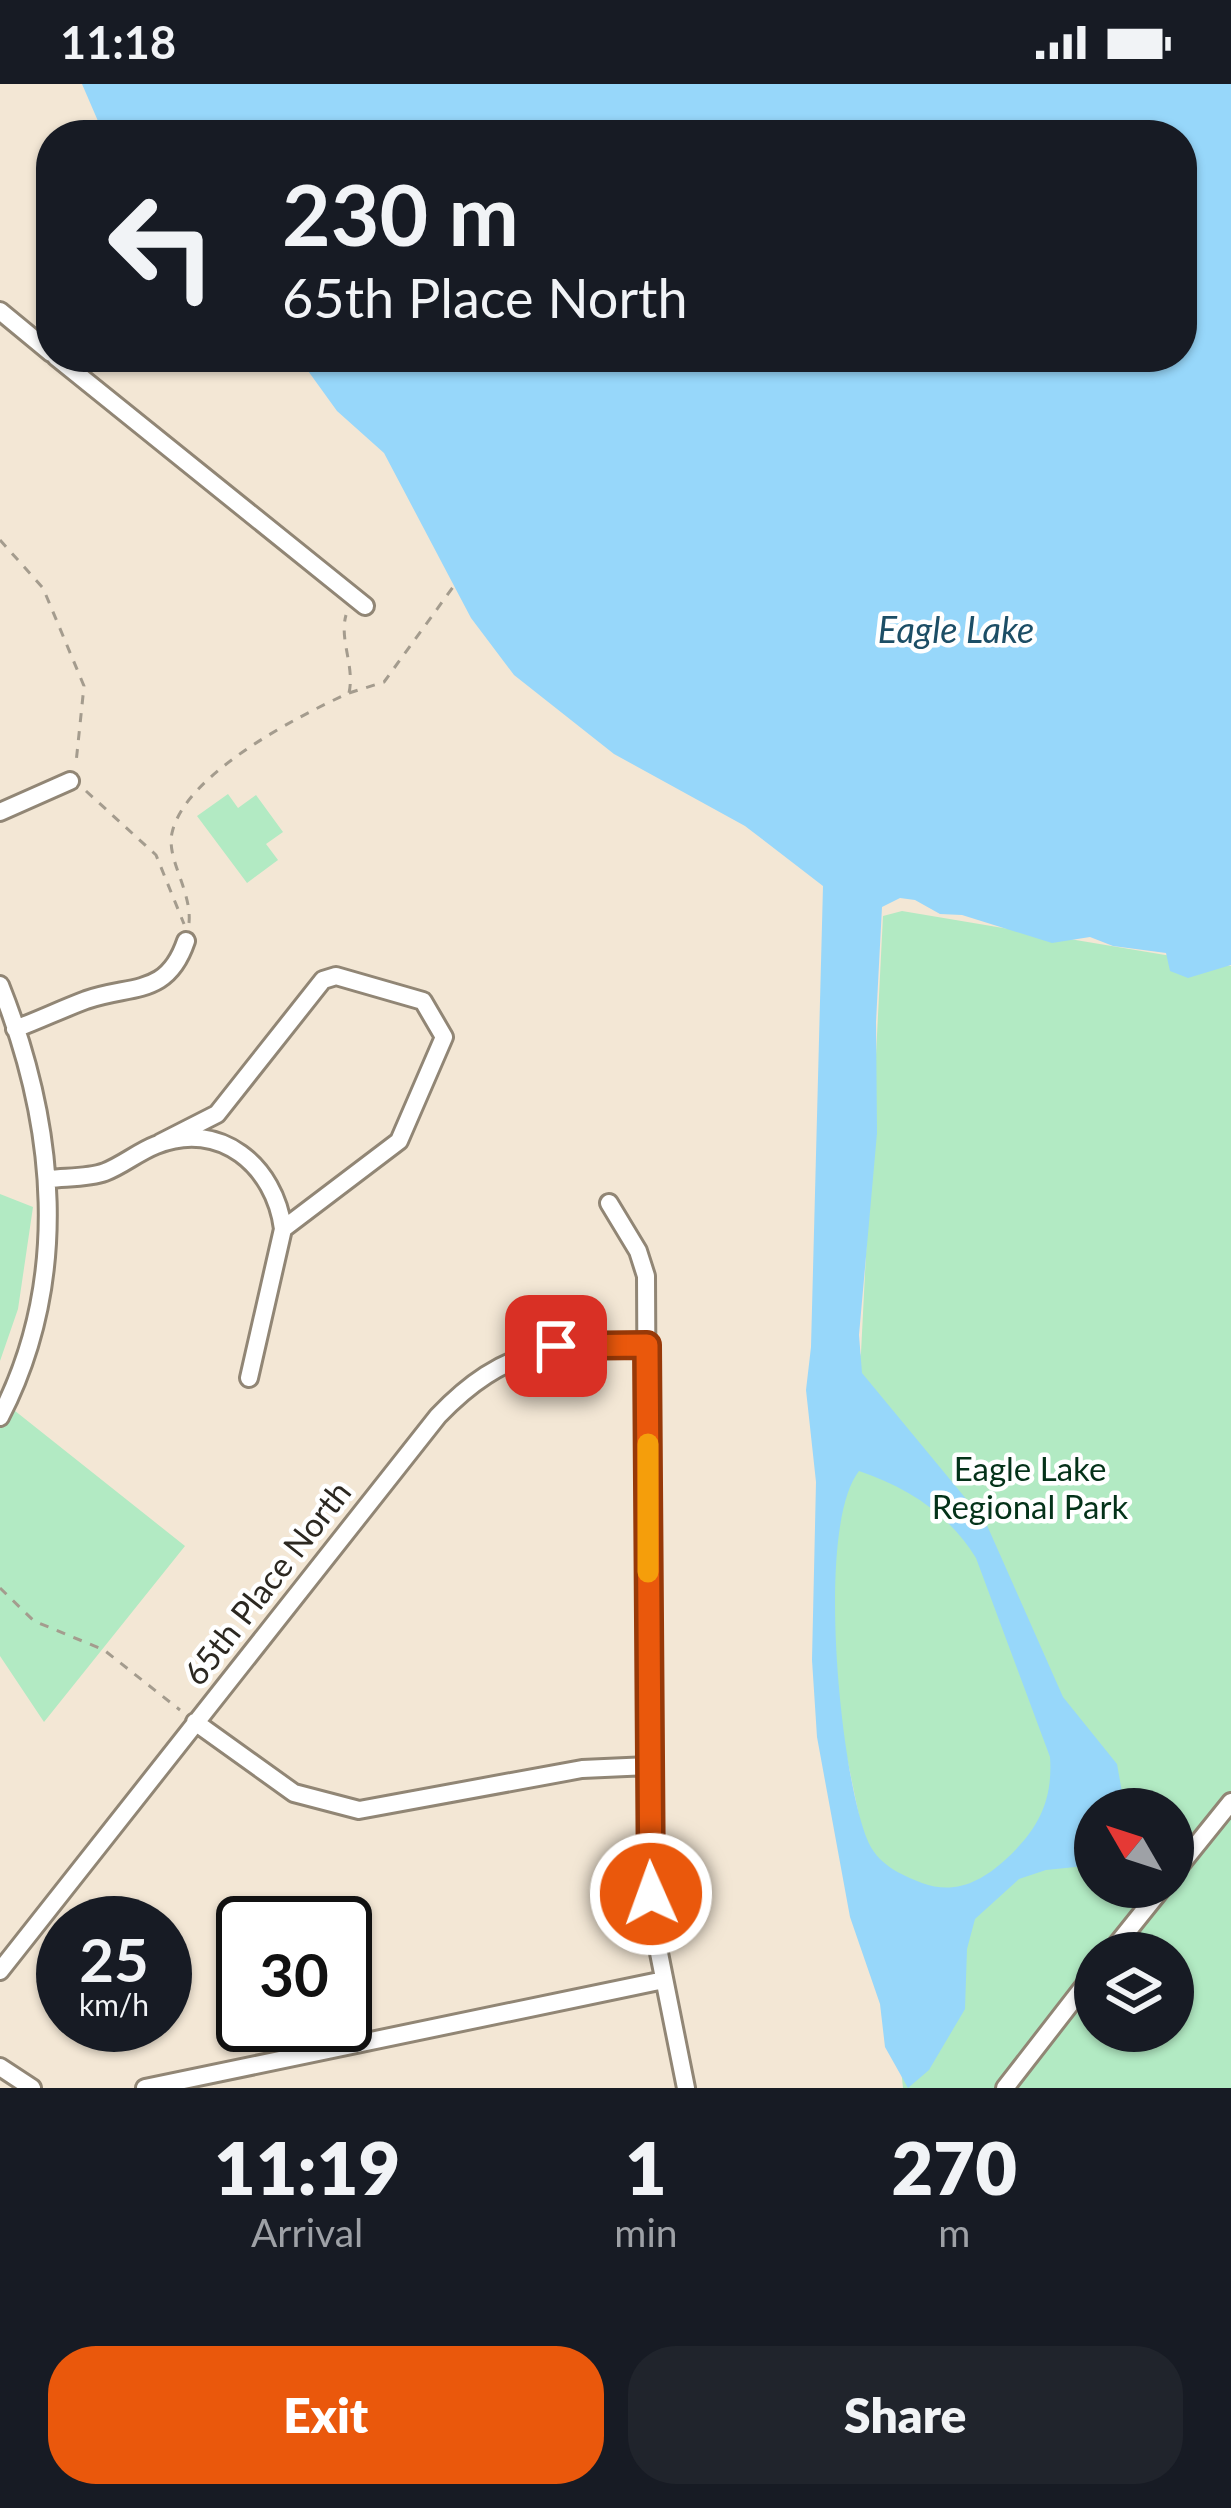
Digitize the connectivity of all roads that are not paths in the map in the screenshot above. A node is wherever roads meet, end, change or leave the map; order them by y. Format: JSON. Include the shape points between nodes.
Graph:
{"nodes":[{"id":1,"x":0,"y":311,"type":"edge"},
{"id":2,"x":36,"y":340,"type":"edge"},
{"id":3,"x":75,"y":372,"type":"edge"},
{"id":4,"x":359,"y":602,"type":"road end"},
{"id":5,"x":74,"y":779,"type":"road end"},
{"id":6,"x":0,"y":812,"type":"edge"},
{"id":7,"x":186,"y":940,"type":"road end"},
{"id":8,"x":0,"y":985,"type":"edge"},
{"id":9,"x":15,"y":1029,"type":"junction"},
{"id":10,"x":160,"y":1143,"type":"junction"},
{"id":11,"x":49,"y":1179,"type":"junction"},
{"id":12,"x":609,"y":1203,"type":"dead end"},
{"id":13,"x":283,"y":1229,"type":"junction"},
{"id":14,"x":647,"y":1345,"type":"junction"},
{"id":15,"x":249,"y":1378,"type":"dead end"},
{"id":16,"x":0,"y":1417,"type":"edge"},
{"id":17,"x":195,"y":1722,"type":"junction"},
{"id":18,"x":649,"y":1766,"type":"junction"},
{"id":19,"x":1231,"y":1802,"type":"edge"},
{"id":20,"x":1194,"y":1848,"type":"edge"},
{"id":21,"x":1145,"y":1908,"type":"edge"},
{"id":22,"x":1127,"y":1932,"type":"edge"},
{"id":23,"x":0,"y":1971,"type":"edge"},
{"id":24,"x":664,"y":1980,"type":"junction"},
{"id":25,"x":1074,"y":1999,"type":"edge"},
{"id":26,"x":0,"y":2067,"type":"edge"},
{"id":27,"x":32,"y":2088,"type":"edge"},
{"id":28,"x":145,"y":2088,"type":"edge"},
{"id":29,"x":686,"y":2088,"type":"edge"},
{"id":30,"x":1005,"y":2088,"type":"edge"}],
"edges":[{"from":1,"to":2,"type":"street"},
{"from":3,"to":4,"type":"street"},
{"from":5,"to":6,"type":"street"},
{"from":7,"to":9,"type":"street","via":[[161,980]]},
{"from":8,"to":9,"type":"street"},
{"from":9,"to":11,"type":"street"},
{"from":10,"to":11,"type":"street","via":[[101,1174]]},
{"from":10,"to":13,"type":"street","via":[[225,1142],[254,1161],[280,1206]]},
{"from":10,"to":13,"type":"street","via":[[217,1114],[323,980],[336,976],[423,1001],[445,1037],[400,1141]]},
{"from":11,"to":16,"type":"street","via":[[40,1308]]},
{"from":12,"to":14,"type":"street","via":[[646,1276]]},
{"from":13,"to":15,"type":"street"},
{"from":14,"to":17,"type":"street","name":"65th Place North","via":[[556,1346],[495,1367],[465,1388]]},
{"from":14,"to":18,"type":"street"},
{"from":17,"to":18,"type":"street","via":[[294,1792],[358,1810],[582,1769]]},
{"from":17,"to":23,"type":"street","name":"65th Place North"},
{"from":18,"to":24,"type":"street","via":[[649,1876]]},
{"from":19,"to":20,"type":"street"},
{"from":21,"to":22,"type":"street"},
{"from":24,"to":28,"type":"street"},
{"from":24,"to":29,"type":"street"},
{"from":25,"to":30,"type":"street"},
{"from":26,"to":27,"type":"street"}]}
